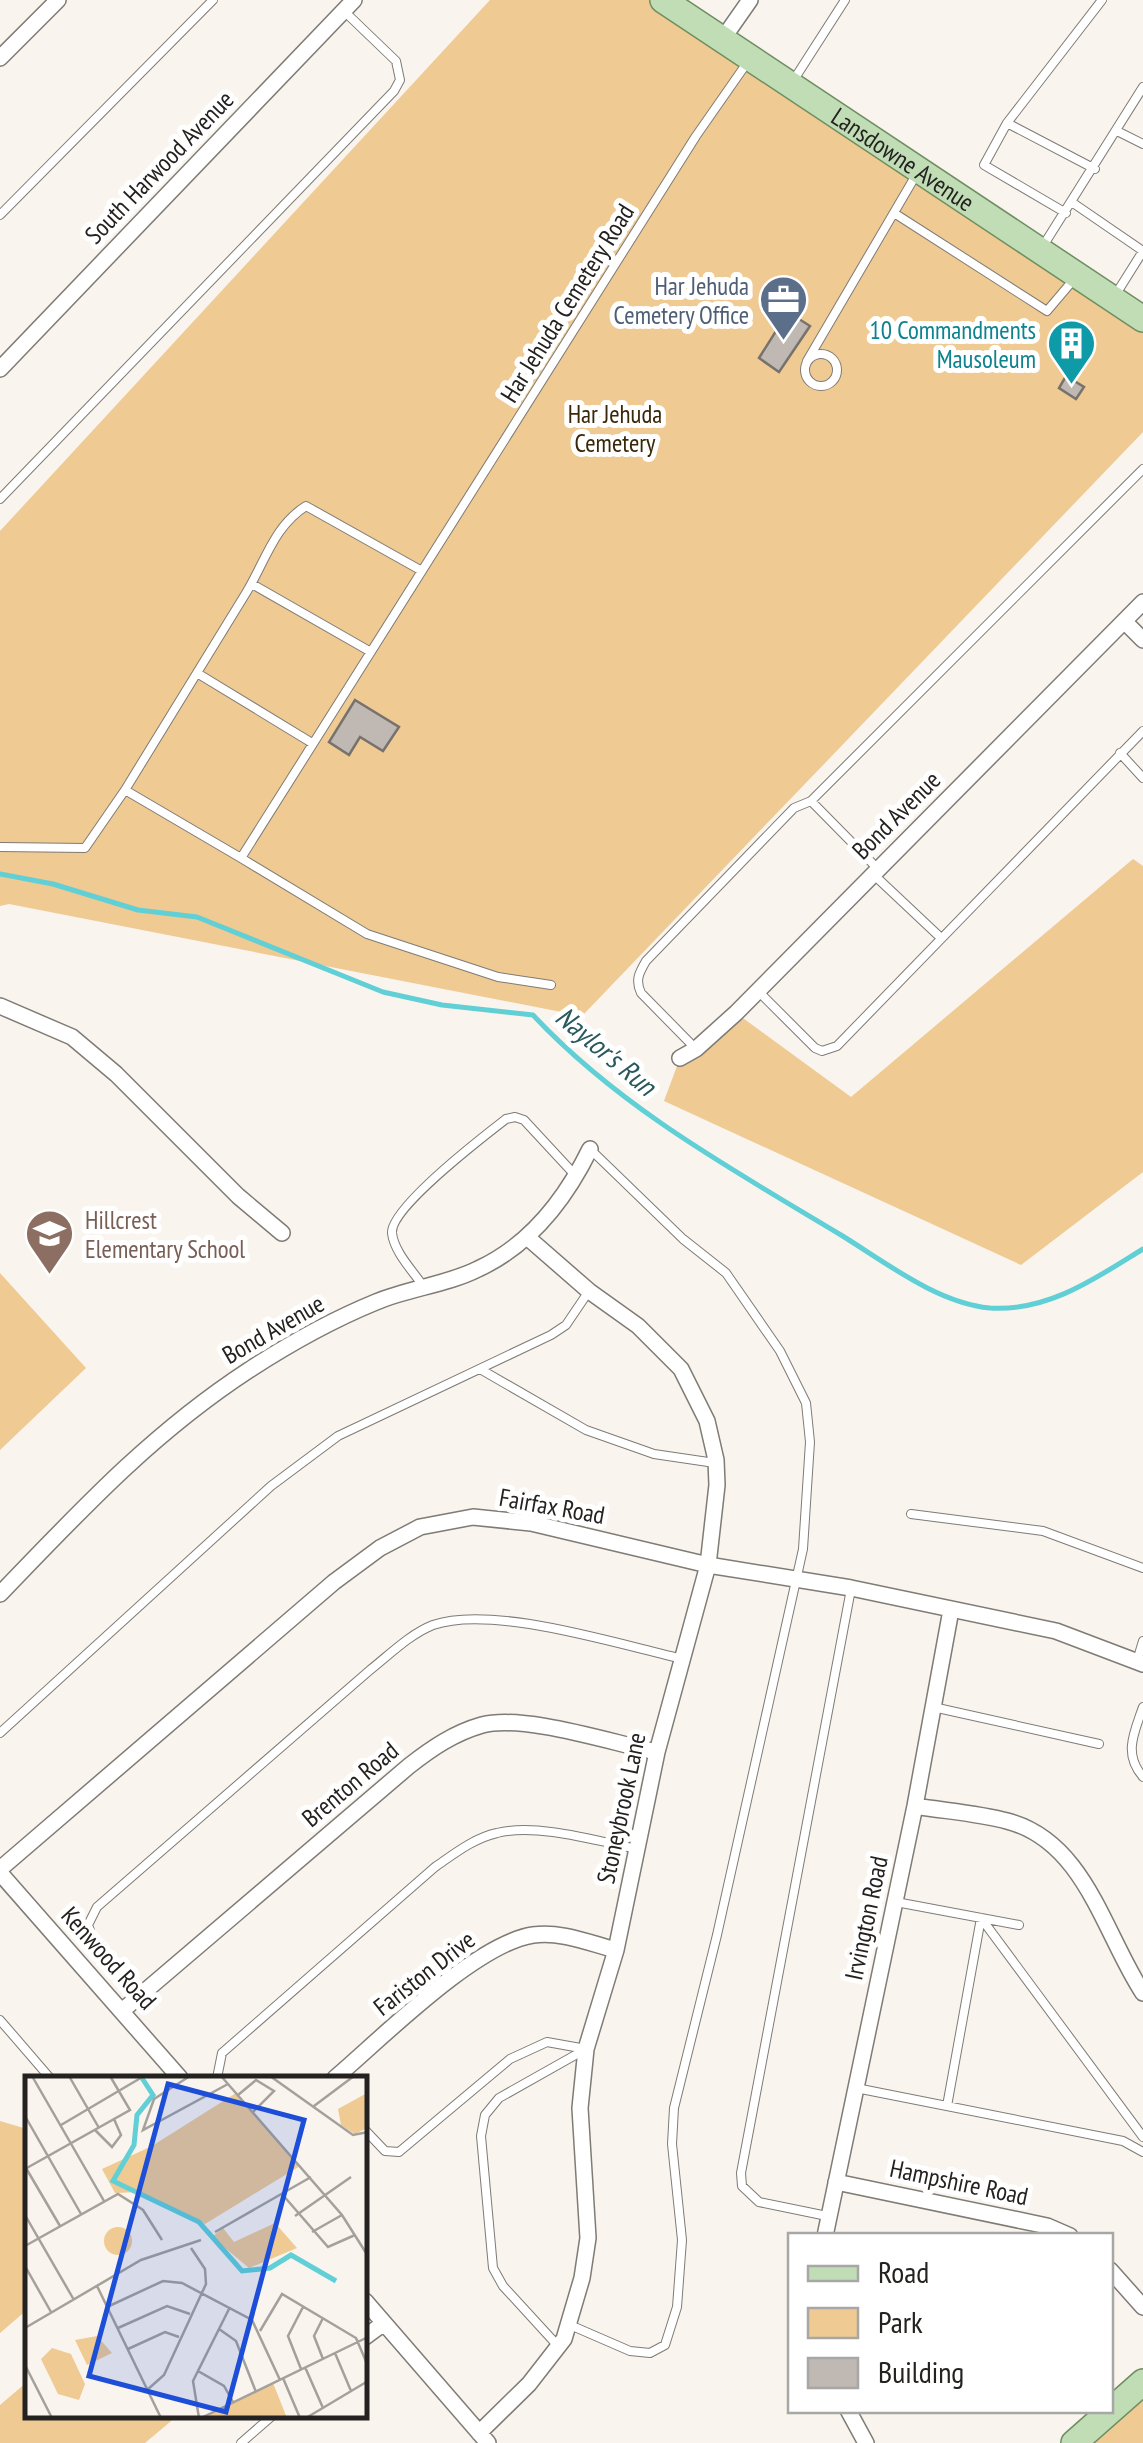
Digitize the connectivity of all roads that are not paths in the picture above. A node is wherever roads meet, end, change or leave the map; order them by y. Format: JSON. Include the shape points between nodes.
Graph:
{"nodes":[{"id":1,"x":58,"y":0,"type":"edge"},
{"id":2,"x":213,"y":0,"type":"edge"},
{"id":3,"x":662,"y":0,"type":"edge"},
{"id":4,"x":750,"y":0,"type":"edge"},
{"id":5,"x":845,"y":0,"type":"edge"},
{"id":6,"x":1102,"y":0,"type":"edge"},
{"id":7,"x":349,"y":5,"type":"edge"},
{"id":8,"x":722,"y":40,"type":"junction"},
{"id":9,"x":0,"y":58,"type":"edge"},
{"id":10,"x":750,"y":58,"type":"junction"},
{"id":11,"x":790,"y":85,"type":"junction"},
{"id":12,"x":1143,"y":87,"type":"edge"},
{"id":13,"x":1007,"y":123,"type":"junction"},
{"id":14,"x":1117,"y":131,"type":"junction"},
{"id":15,"x":1143,"y":144,"type":"edge"},
{"id":16,"x":1095,"y":169,"type":"junction"},
{"id":17,"x":920,"y":170,"type":"junction"},
{"id":18,"x":1073,"y":202,"type":"junction"},
{"id":19,"x":894,"y":214,"type":"junction"},
{"id":20,"x":1066,"y":214,"type":"junction"},
{"id":21,"x":0,"y":215,"type":"edge"},
{"id":22,"x":1041,"y":250,"type":"junction"},
{"id":23,"x":1143,"y":251,"type":"edge"},
{"id":24,"x":1078,"y":274,"type":"junction"},
{"id":25,"x":1114,"y":298,"type":"junction"},
{"id":26,"x":1143,"y":318,"type":"edge"},
{"id":27,"x":807,"y":361,"type":"junction"},
{"id":28,"x":0,"y":369,"type":"edge"},
{"id":29,"x":1143,"y":469,"type":"edge"},
{"id":30,"x":0,"y":499,"type":"edge"},
{"id":31,"x":422,"y":571,"type":"junction"},
{"id":32,"x":252,"y":584,"type":"junction"},
{"id":33,"x":1143,"y":602,"type":"edge"},
{"id":34,"x":1124,"y":620,"type":"junction"},
{"id":35,"x":1143,"y":640,"type":"edge"},
{"id":36,"x":371,"y":652,"type":"junction"},
{"id":37,"x":197,"y":673,"type":"junction"},
{"id":38,"x":1143,"y":731,"type":"edge"},
{"id":39,"x":312,"y":744,"type":"junction"},
{"id":40,"x":1120,"y":753,"type":"junction"},
{"id":41,"x":1143,"y":778,"type":"edge"},
{"id":42,"x":125,"y":790,"type":"junction"},
{"id":43,"x":811,"y":802,"type":"junction"},
{"id":44,"x":0,"y":848,"type":"edge"},
{"id":45,"x":242,"y":858,"type":"junction"},
{"id":46,"x":876,"y":871,"type":"junction"},
{"id":47,"x":941,"y":938,"type":"junction"},
{"id":48,"x":552,"y":985,"type":"dead end"},
{"id":49,"x":758,"y":990,"type":"junction"},
{"id":50,"x":0,"y":1006,"type":"edge"},
{"id":51,"x":696,"y":1048,"type":"junction"},
{"id":52,"x":680,"y":1058,"type":"dead end"},
{"id":53,"x":590,"y":1149,"type":"joint"},
{"id":54,"x":576,"y":1176,"type":"junction"},
{"id":55,"x":282,"y":1232,"type":"dead end"},
{"id":56,"x":528,"y":1237,"type":"junction"},
{"id":57,"x":423,"y":1286,"type":"junction"},
{"id":58,"x":589,"y":1291,"type":"junction"},
{"id":59,"x":480,"y":1369,"type":"junction"},
{"id":60,"x":716,"y":1463,"type":"junction"},
{"id":61,"x":911,"y":1514,"type":"dead end"},
{"id":62,"x":708,"y":1565,"type":"junction"},
{"id":63,"x":1143,"y":1568,"type":"edge"},
{"id":64,"x":796,"y":1578,"type":"junction"},
{"id":65,"x":851,"y":1588,"type":"junction"},
{"id":66,"x":0,"y":1594,"type":"edge"},
{"id":67,"x":951,"y":1610,"type":"junction"},
{"id":68,"x":1143,"y":1641,"type":"edge"},
{"id":69,"x":682,"y":1660,"type":"junction"},
{"id":70,"x":1140,"y":1662,"type":"edge"},
{"id":71,"x":933,"y":1707,"type":"junction"},
{"id":72,"x":1143,"y":1707,"type":"edge"},
{"id":73,"x":0,"y":1733,"type":"edge"},
{"id":74,"x":1099,"y":1744,"type":"dead end"},
{"id":75,"x":657,"y":1752,"type":"junction"},
{"id":76,"x":1143,"y":1777,"type":"edge"},
{"id":77,"x":914,"y":1806,"type":"junction"},
{"id":78,"x":637,"y":1848,"type":"junction"},
{"id":79,"x":0,"y":1871,"type":"edge"},
{"id":80,"x":894,"y":1902,"type":"junction"},
{"id":81,"x":981,"y":1918,"type":"junction"},
{"id":82,"x":1019,"y":1925,"type":"dead end"},
{"id":83,"x":616,"y":1950,"type":"junction"},
{"id":84,"x":1143,"y":1993,"type":"edge"},
{"id":85,"x":137,"y":1998,"type":"junction"},
{"id":86,"x":123,"y":2010,"type":"junction"},
{"id":87,"x":0,"y":2020,"type":"edge"},
{"id":88,"x":586,"y":2049,"type":"junction"},
{"id":89,"x":48,"y":2076,"type":"edge"},
{"id":90,"x":178,"y":2076,"type":"edge"},
{"id":91,"x":217,"y":2076,"type":"edge"},
{"id":92,"x":337,"y":2076,"type":"edge"},
{"id":93,"x":856,"y":2088,"type":"junction"},
{"id":94,"x":947,"y":2106,"type":"junction"},
{"id":95,"x":1131,"y":2121,"type":"junction"},
{"id":96,"x":368,"y":2133,"type":"edge"},
{"id":97,"x":1143,"y":2138,"type":"edge"},
{"id":98,"x":1123,"y":2141,"type":"junction"},
{"id":99,"x":1143,"y":2152,"type":"edge"},
{"id":100,"x":836,"y":2182,"type":"junction"},
{"id":101,"x":827,"y":2216,"type":"junction"},
{"id":102,"x":825,"y":2233,"type":"edge"},
{"id":103,"x":1063,"y":2233,"type":"edge"},
{"id":104,"x":1113,"y":2273,"type":"edge"},
{"id":105,"x":368,"y":2304,"type":"edge"},
{"id":106,"x":1143,"y":2307,"type":"edge"},
{"id":107,"x":384,"y":2323,"type":"junction"},
{"id":108,"x":570,"y":2324,"type":"junction"},
{"id":109,"x":368,"y":2336,"type":"edge"},
{"id":110,"x":558,"y":2346,"type":"junction"},
{"id":111,"x":1139,"y":2394,"type":"edge"},
{"id":112,"x":1113,"y":2408,"type":"edge"},
{"id":113,"x":850,"y":2413,"type":"edge"},
{"id":114,"x":1107,"y":2413,"type":"edge"},
{"id":115,"x":270,"y":2418,"type":"edge"},
{"id":116,"x":484,"y":2438,"type":"edge"},
{"id":117,"x":241,"y":2443,"type":"edge"},
{"id":118,"x":866,"y":2443,"type":"edge"},
{"id":119,"x":1074,"y":2443,"type":"edge"}],
"edges":[{"from":1,"to":9,"type":"street"},
{"from":2,"to":21,"type":"lane"},
{"from":3,"to":8,"type":"main road","name":"Lansdowne Avenue"},
{"from":4,"to":8,"type":"street"},
{"from":5,"to":11,"type":"lane"},
{"from":6,"to":13,"type":"lane"},
{"from":7,"to":28,"type":"street","name":"South Harwood Avenue"},
{"from":7,"to":30,"type":"lane","via":[[396,61],[400,80],[394,91]]},
{"from":8,"to":10,"type":"main road","name":"Lansdowne Avenue"},
{"from":10,"to":11,"type":"main road","name":"Lansdowne Avenue"},
{"from":10,"to":31,"type":"lane","name":"Har Jehuda Cemetery Road"},
{"from":11,"to":17,"type":"main road","name":"Lansdowne Avenue"},
{"from":12,"to":14,"type":"lane"},
{"from":13,"to":16,"type":"lane"},
{"from":13,"to":20,"type":"lane","via":[[984,165]]},
{"from":14,"to":15,"type":"lane"},
{"from":14,"to":16,"type":"lane"},
{"from":16,"to":18,"type":"lane"},
{"from":17,"to":19,"type":"lane"},
{"from":17,"to":22,"type":"main road","name":"Lansdowne Avenue"},
{"from":18,"to":20,"type":"lane"},
{"from":18,"to":23,"type":"lane"},
{"from":19,"to":24,"type":"lane","via":[[1047,311]]},
{"from":19,"to":27,"type":"lane"},
{"from":20,"to":22,"type":"lane"},
{"from":22,"to":24,"type":"main road","name":"Lansdowne Avenue"},
{"from":23,"to":25,"type":"lane"},
{"from":24,"to":25,"type":"main road","name":"Lansdowne Avenue"},
{"from":25,"to":26,"type":"main road","name":"Lansdowne Avenue"},
{"from":27,"to":27,"type":"lane","via":[[816,354],[831,358],[833,380],[814,384],[805,372]]},
{"from":29,"to":43,"type":"lane"},
{"from":31,"to":32,"type":"lane","via":[[306,506],[282,526]]},
{"from":31,"to":36,"type":"lane","name":"Har Jehuda Cemetery Road"},
{"from":32,"to":36,"type":"lane"},
{"from":32,"to":37,"type":"lane"},
{"from":33,"to":34,"type":"street","name":"Bond Avenue"},
{"from":34,"to":35,"type":"street"},
{"from":34,"to":46,"type":"street","name":"Bond Avenue"},
{"from":36,"to":39,"type":"lane","name":"Har Jehuda Cemetery Road"},
{"from":37,"to":39,"type":"lane"},
{"from":37,"to":42,"type":"lane"},
{"from":38,"to":40,"type":"lane"},
{"from":39,"to":45,"type":"lane","name":"Har Jehuda Cemetery Road"},
{"from":40,"to":41,"type":"lane"},
{"from":40,"to":47,"type":"lane"},
{"from":42,"to":44,"type":"lane","via":[[84,848]]},
{"from":42,"to":45,"type":"lane"},
{"from":43,"to":46,"type":"lane"},
{"from":43,"to":51,"type":"lane","via":[[794,808],[639,973],[641,993]]},
{"from":45,"to":48,"type":"lane","via":[[367,934],[498,977]]},
{"from":46,"to":47,"type":"lane"},
{"from":46,"to":49,"type":"street","name":"Bond Avenue"},
{"from":47,"to":49,"type":"lane","via":[[828,1050],[816,1048]]},
{"from":49,"to":51,"type":"street","name":"Bond Avenue"},
{"from":50,"to":55,"type":"street","via":[[72,1037]]},
{"from":51,"to":52,"type":"street","name":"Bond Avenue"},
{"from":53,"to":54,"type":"street","name":"Bond Avenue"},
{"from":53,"to":64,"type":"lane","via":[[726,1274],[780,1350],[806,1402],[810,1442]]},
{"from":54,"to":56,"type":"street","name":"Bond Avenue"},
{"from":54,"to":57,"type":"lane","via":[[524,1120],[506,1119],[408,1200],[393,1224],[395,1242]]},
{"from":56,"to":57,"type":"street","name":"Bond Avenue","via":[[477,1270]]},
{"from":56,"to":58,"type":"street","name":"Stoneybrook Lane"},
{"from":57,"to":66,"type":"street","name":"Bond Avenue","via":[[286,1346],[181,1417]]},
{"from":58,"to":59,"type":"lane","via":[[566,1326]]},
{"from":58,"to":60,"type":"street","name":"Stoneybrook Lane","via":[[638,1326],[681,1370],[707,1421]]},
{"from":59,"to":60,"type":"lane","via":[[586,1430],[654,1454]]},
{"from":59,"to":73,"type":"lane","via":[[338,1436],[272,1486]]},
{"from":60,"to":62,"type":"street","name":"Stoneybrook Lane"},
{"from":61,"to":63,"type":"lane","via":[[1043,1531]]},
{"from":62,"to":64,"type":"street","name":"Fairfax Road"},
{"from":62,"to":69,"type":"street","name":"Stoneybrook Lane"},
{"from":62,"to":79,"type":"street","name":"Fairfax Road","via":[[530,1523],[473,1518],[420,1527],[334,1582]]},
{"from":64,"to":65,"type":"street","name":"Fairfax Road"},
{"from":64,"to":108,"type":"lane","via":[[674,2108],[682,2240],[677,2306],[665,2345],[650,2353]]},
{"from":65,"to":67,"type":"street","name":"Fairfax Road"},
{"from":65,"to":101,"type":"lane","via":[[741,2173],[742,2186],[759,2202]]},
{"from":67,"to":70,"type":"street","name":"Fairfax Road","via":[[1056,1631]]},
{"from":67,"to":71,"type":"street","name":"Irvington Road"},
{"from":68,"to":70,"type":"lane"},
{"from":69,"to":75,"type":"street","name":"Stoneybrook Lane"},
{"from":69,"to":85,"type":"lane","via":[[487,1618],[434,1625],[414,1636],[97,1907],[88,1925],[94,1942]]},
{"from":71,"to":74,"type":"lane"},
{"from":71,"to":77,"type":"street","name":"Irvington Road"},
{"from":72,"to":76,"type":"lane","via":[[1129,1748]]},
{"from":75,"to":78,"type":"street","name":"Stoneybrook Lane"},
{"from":75,"to":85,"type":"street","name":"Brenton Road","via":[[511,1722],[457,1734],[408,1766]]},
{"from":77,"to":80,"type":"street","name":"Irvington Road"},
{"from":77,"to":84,"type":"street","via":[[1010,1822],[1044,1840],[1072,1865]]},
{"from":78,"to":83,"type":"street","name":"Stoneybrook Lane"},
{"from":78,"to":91,"type":"lane","via":[[519,1830],[469,1844],[222,2053]]},
{"from":79,"to":86,"type":"street","name":"Kenwood Road"},
{"from":80,"to":81,"type":"lane"},
{"from":80,"to":93,"type":"street","name":"Irvington Road"},
{"from":81,"to":82,"type":"lane"},
{"from":81,"to":94,"type":"lane"},
{"from":81,"to":95,"type":"lane"},
{"from":83,"to":88,"type":"street","name":"Stoneybrook Lane"},
{"from":83,"to":92,"type":"street","name":"Fariston Drive","via":[[557,1934],[514,1939],[472,1962]]},
{"from":85,"to":86,"type":"street","name":"Brenton Road"},
{"from":86,"to":90,"type":"street","name":"Kenwood Road"},
{"from":87,"to":89,"type":"lane"},
{"from":88,"to":96,"type":"lane","via":[[547,2042],[510,2059],[399,2152],[385,2152]]},
{"from":88,"to":108,"type":"street","name":"Stoneybrook Lane","via":[[580,2108],[588,2238]]},
{"from":88,"to":110,"type":"lane","via":[[499,2098],[481,2136],[493,2268]]},
{"from":93,"to":94,"type":"lane"},
{"from":93,"to":100,"type":"street","name":"Irvington Road"},
{"from":94,"to":98,"type":"lane"},
{"from":95,"to":97,"type":"lane"},
{"from":95,"to":98,"type":"lane","via":[[1132,2132]]},
{"from":98,"to":99,"type":"lane"},
{"from":100,"to":101,"type":"street","name":"Irvington Road"},
{"from":100,"to":103,"type":"street","name":"Hampshire Road"},
{"from":101,"to":102,"type":"street","name":"Irvington Road"},
{"from":104,"to":106,"type":"street"},
{"from":105,"to":107,"type":"street"},
{"from":107,"to":109,"type":"street"},
{"from":107,"to":116,"type":"street"},
{"from":108,"to":110,"type":"street","name":"Stoneybrook Lane"},
{"from":110,"to":116,"type":"street","name":"Stoneybrook Lane"},
{"from":111,"to":112,"type":"main road"},
{"from":113,"to":118,"type":"street"},
{"from":114,"to":119,"type":"main road"},
{"from":115,"to":117,"type":"lane"}]}
